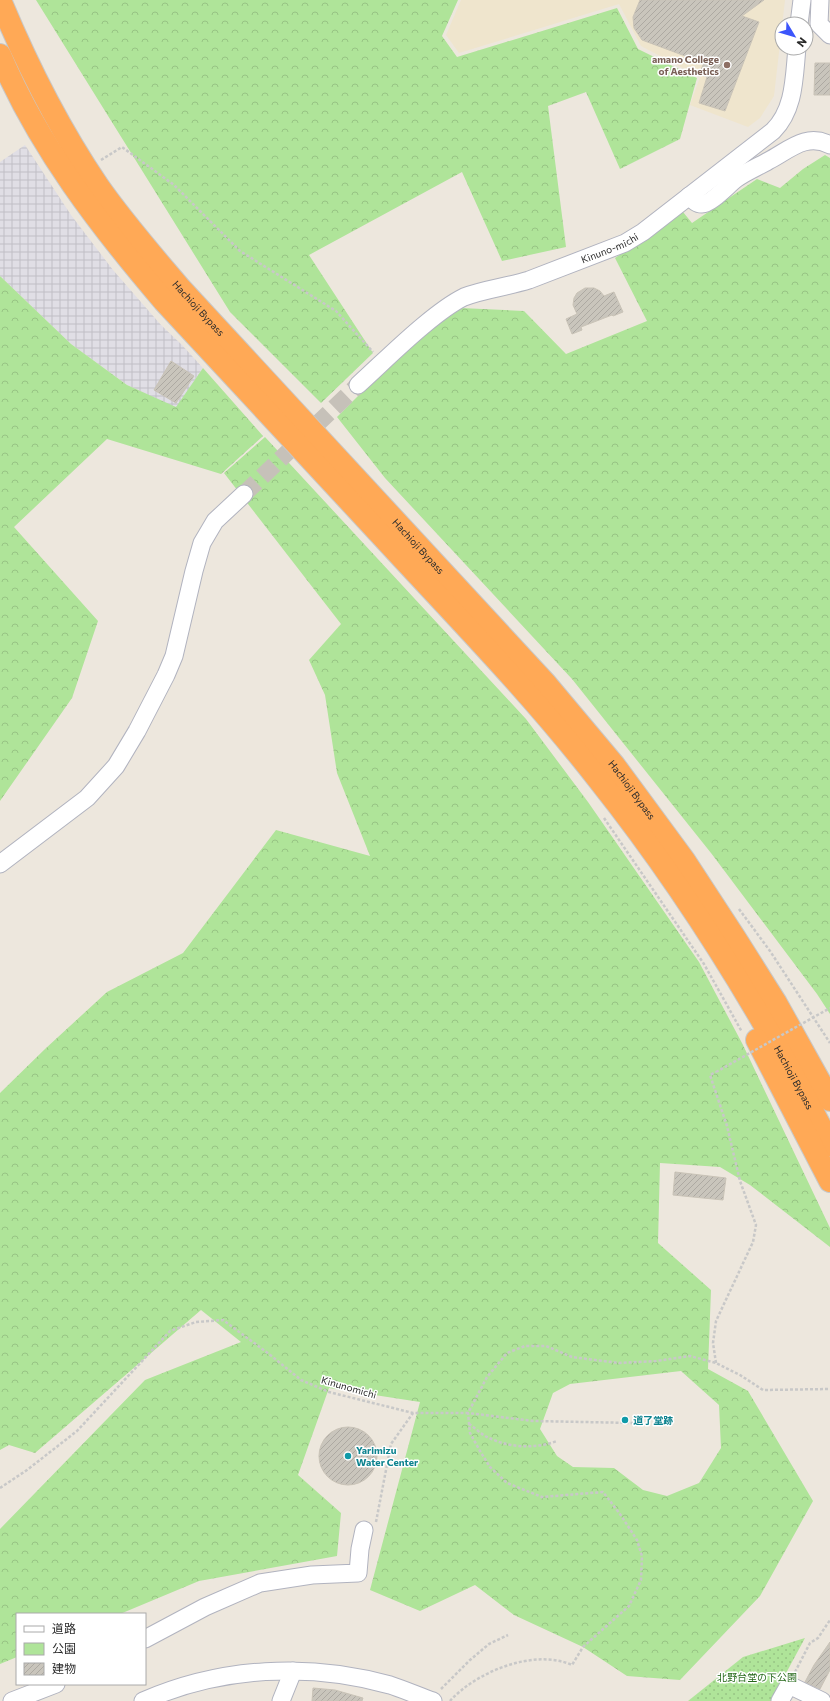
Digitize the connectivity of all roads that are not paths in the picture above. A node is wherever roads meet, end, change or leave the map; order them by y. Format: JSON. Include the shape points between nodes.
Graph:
{"nodes":[{"id":1,"x":0,"y":0,"type":"edge"},
{"id":2,"x":802,"y":0,"type":"edge"},
{"id":3,"x":820,"y":0,"type":"edge"},
{"id":4,"x":800,"y":16,"type":"edge"},
{"id":5,"x":830,"y":35,"type":"edge"},
{"id":6,"x":0,"y":55,"type":"edge"},
{"id":7,"x":796,"y":56,"type":"edge"},
{"id":8,"x":830,"y":146,"type":"edge"},
{"id":9,"x":689,"y":196,"type":"junction"},
{"id":10,"x":358,"y":385,"type":"tunnel mouth"},
{"id":11,"x":244,"y":494,"type":"tunnel mouth"},
{"id":12,"x":0,"y":864,"type":"edge"},
{"id":13,"x":667,"y":872,"type":"junction"},
{"id":14,"x":735,"y":938,"type":"junction"},
{"id":15,"x":830,"y":1067,"type":"edge"},
{"id":16,"x":830,"y":1100,"type":"edge"},
{"id":17,"x":830,"y":1145,"type":"edge"},
{"id":18,"x":830,"y":1181,"type":"edge"},
{"id":19,"x":364,"y":1530,"type":"road end"},
{"id":20,"x":146,"y":1638,"type":"edge"},
{"id":21,"x":293,"y":1671,"type":"junction"},
{"id":22,"x":53,"y":1685,"type":"edge"},
{"id":23,"x":830,"y":1698,"type":"edge"},
{"id":24,"x":12,"y":1701,"type":"edge"},
{"id":25,"x":143,"y":1701,"type":"edge"},
{"id":26,"x":282,"y":1701,"type":"edge"},
{"id":27,"x":433,"y":1701,"type":"edge"},
{"id":28,"x":780,"y":1701,"type":"edge"},
{"id":29,"x":822,"y":1701,"type":"edge"},
{"id":30,"x":828,"y":1701,"type":"edge"}],
"edges":[{"from":1,"to":14,"type":"highway","name":"Hachioji Bypass","via":[[22,51],[57,119],[98,186],[136,236],[180,288],[546,684],[654,817]]},
{"from":2,"to":4,"type":"street"},
{"from":3,"to":5,"type":"street","via":[[819,24]]},
{"from":6,"to":13,"type":"highway","name":"Hachioji Bypass","via":[[57,161],[119,249],[530,697],[598,778]]},
{"from":7,"to":9,"type":"street","name":"Kinuno-michi","via":[[792,95],[781,123]]},
{"from":8,"to":9,"type":"street","via":[[824,142],[807,142],[790,147],[737,178],[711,201],[696,203]]},
{"from":9,"to":10,"type":"street","name":"Kinuno-michi","via":[[625,243],[529,280],[463,298],[431,320]]},
{"from":11,"to":12,"type":"street","via":[[215,521],[202,543],[174,656],[137,731],[116,766],[87,798]]},
{"from":13,"to":17,"type":"highway","name":"Hachioji Bypass","via":[[740,983],[786,1061]]},
{"from":13,"to":18,"type":"highway"},
{"from":14,"to":15,"type":"highway","via":[[782,995]]},
{"from":14,"to":16,"type":"highway","name":"Hachioji Bypass","via":[[776,1003]]},
{"from":19,"to":20,"type":"street","via":[[358,1573],[312,1575],[260,1583],[205,1607]]},
{"from":21,"to":25,"type":"street","via":[[244,1673],[209,1679],[168,1690]]},
{"from":21,"to":26,"type":"street"},
{"from":21,"to":27,"type":"street","via":[[362,1678]]},
{"from":22,"to":24,"type":"street"},
{"from":23,"to":30,"type":"street"},
{"from":28,"to":29,"type":"street","via":[[789,1685]]}]}
